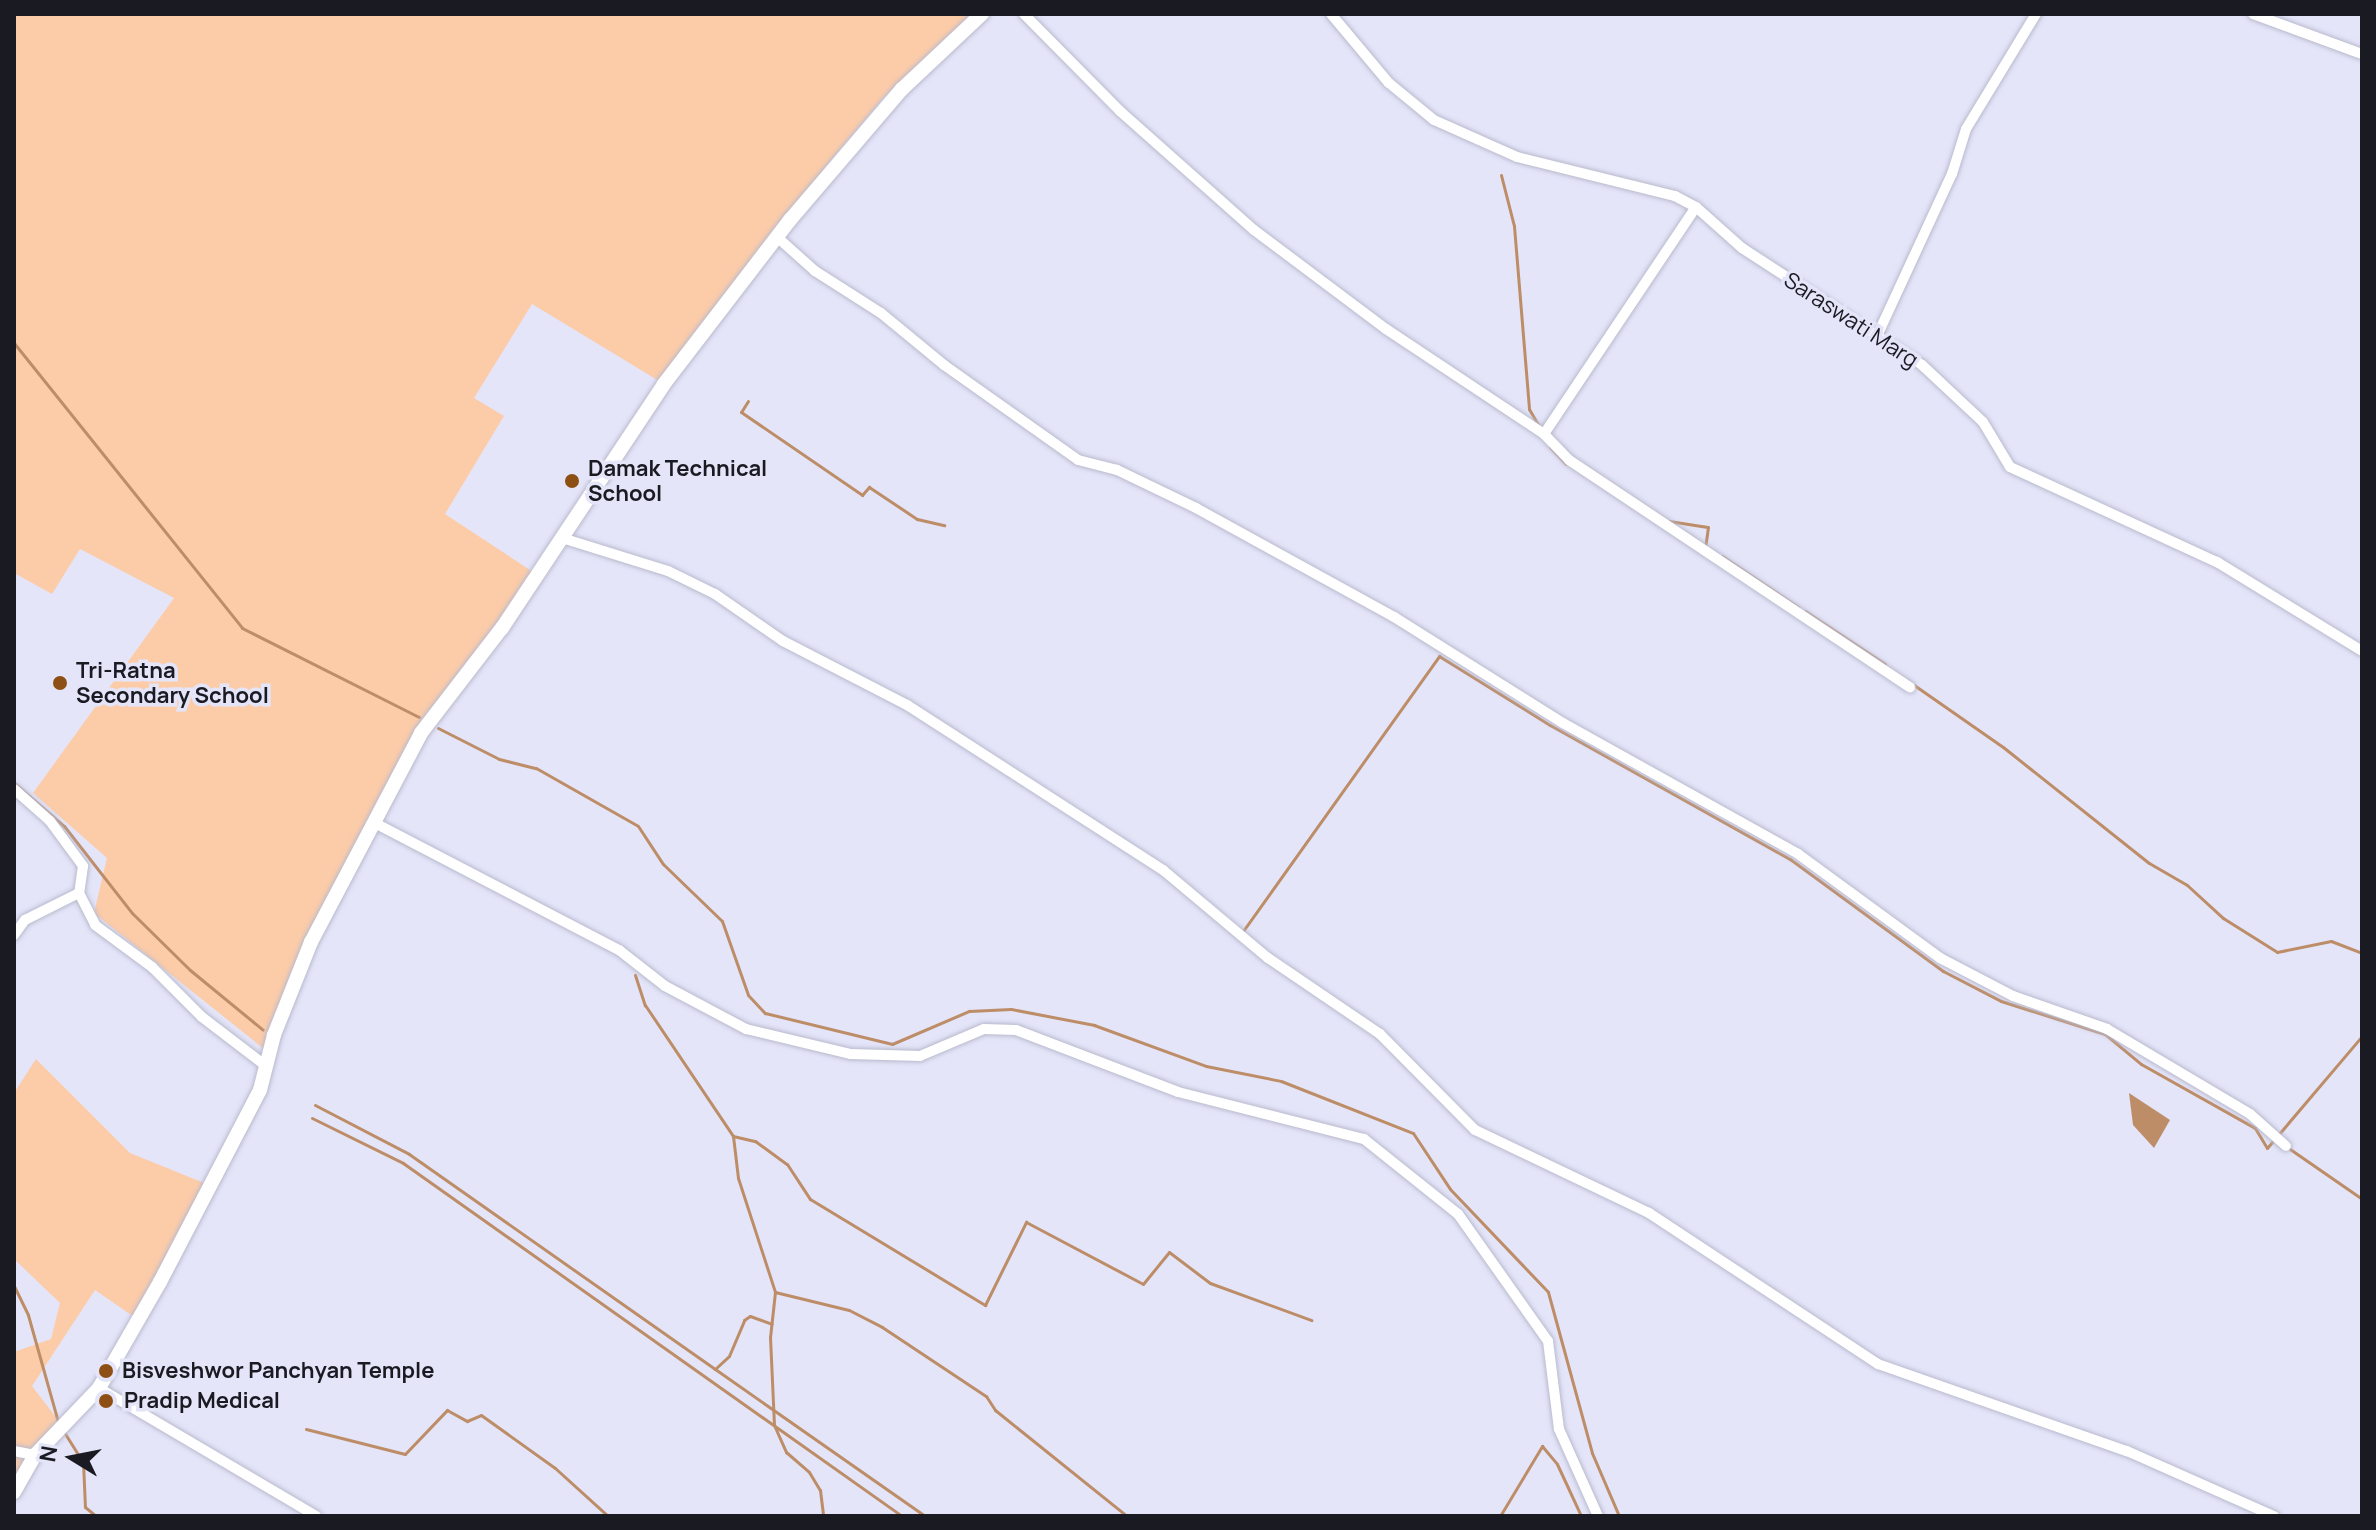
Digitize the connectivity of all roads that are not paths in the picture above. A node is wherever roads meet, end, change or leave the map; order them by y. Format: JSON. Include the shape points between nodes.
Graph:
{"nodes":[{"id":1,"x":982,"y":14,"type":"edge"},
{"id":2,"x":1024,"y":14,"type":"edge"},
{"id":3,"x":1331,"y":14,"type":"edge"},
{"id":4,"x":2036,"y":14,"type":"edge"},
{"id":5,"x":2253,"y":14,"type":"edge"},
{"id":6,"x":2362,"y":54,"type":"edge"},
{"id":7,"x":1696,"y":207,"type":"junction"},
{"id":8,"x":777,"y":237,"type":"junction"},
{"id":9,"x":1877,"y":336,"type":"junction"},
{"id":10,"x":1544,"y":434,"type":"junction"},
{"id":11,"x":562,"y":538,"type":"junction"},
{"id":12,"x":2362,"y":651,"type":"edge"},
{"id":13,"x":1910,"y":687,"type":"dead end"},
{"id":14,"x":14,"y":789,"type":"edge"},
{"id":15,"x":373,"y":822,"type":"junction"},
{"id":16,"x":79,"y":893,"type":"junction"},
{"id":17,"x":14,"y":935,"type":"edge"},
{"id":18,"x":266,"y":1066,"type":"junction"},
{"id":19,"x":2286,"y":1146,"type":"dead end"},
{"id":20,"x":99,"y":1388,"type":"junction"},
{"id":21,"x":14,"y":1451,"type":"edge"},
{"id":22,"x":35,"y":1455,"type":"junction"},
{"id":23,"x":14,"y":1492,"type":"edge"},
{"id":24,"x":316,"y":1516,"type":"edge"},
{"id":25,"x":1598,"y":1516,"type":"edge"},
{"id":26,"x":2274,"y":1516,"type":"edge"}],
"edges":[{"from":1,"to":8,"type":"street","via":[[853,141]]},
{"from":2,"to":10,"type":"street","via":[[1120,111],[1254,230],[1386,329]]},
{"from":3,"to":7,"type":"street","name":"Saraswati Marg","via":[[1389,83],[1434,120],[1517,157],[1675,196]]},
{"from":4,"to":9,"type":"street","via":[[1966,129],[1952,174]]},
{"from":5,"to":6,"type":"street"},
{"from":7,"to":9,"type":"street","name":"Saraswati Marg","via":[[1742,248]]},
{"from":7,"to":10,"type":"street"},
{"from":8,"to":11,"type":"street","via":[[641,416]]},
{"from":8,"to":19,"type":"street","via":[[815,271],[881,313],[1078,460],[1117,470],[1196,508],[1404,623],[1563,723],[1798,854],[1940,958],[2013,996],[2107,1029],[2250,1114]]},
{"from":9,"to":12,"type":"street","name":"Saraswati Marg","via":[[1962,400],[2010,467],[2217,562]]},
{"from":10,"to":13,"type":"street","via":[[1604,484]]},
{"from":11,"to":15,"type":"street","via":[[469,675],[421,733]]},
{"from":11,"to":26,"type":"street","via":[[668,571],[715,594],[783,641],[907,705],[1163,870],[1268,958],[1380,1034],[1475,1130],[1649,1213],[1878,1364],[2127,1451]]},
{"from":14,"to":16,"type":"street","via":[[50,821],[83,866]]},
{"from":15,"to":18,"type":"street","via":[[311,942]]},
{"from":15,"to":25,"type":"street","via":[[619,950],[665,986],[746,1029],[851,1054],[920,1056],[984,1029],[1016,1030],[1178,1092],[1364,1139],[1458,1214],[1548,1341],[1559,1429]]},
{"from":16,"to":17,"type":"street","via":[[25,920]]},
{"from":16,"to":18,"type":"street","via":[[95,925]]},
{"from":18,"to":20,"type":"street","via":[[244,1121]]},
{"from":20,"to":22,"type":"street"},
{"from":20,"to":24,"type":"street"},
{"from":21,"to":22,"type":"street"},
{"from":22,"to":23,"type":"street"}]}
